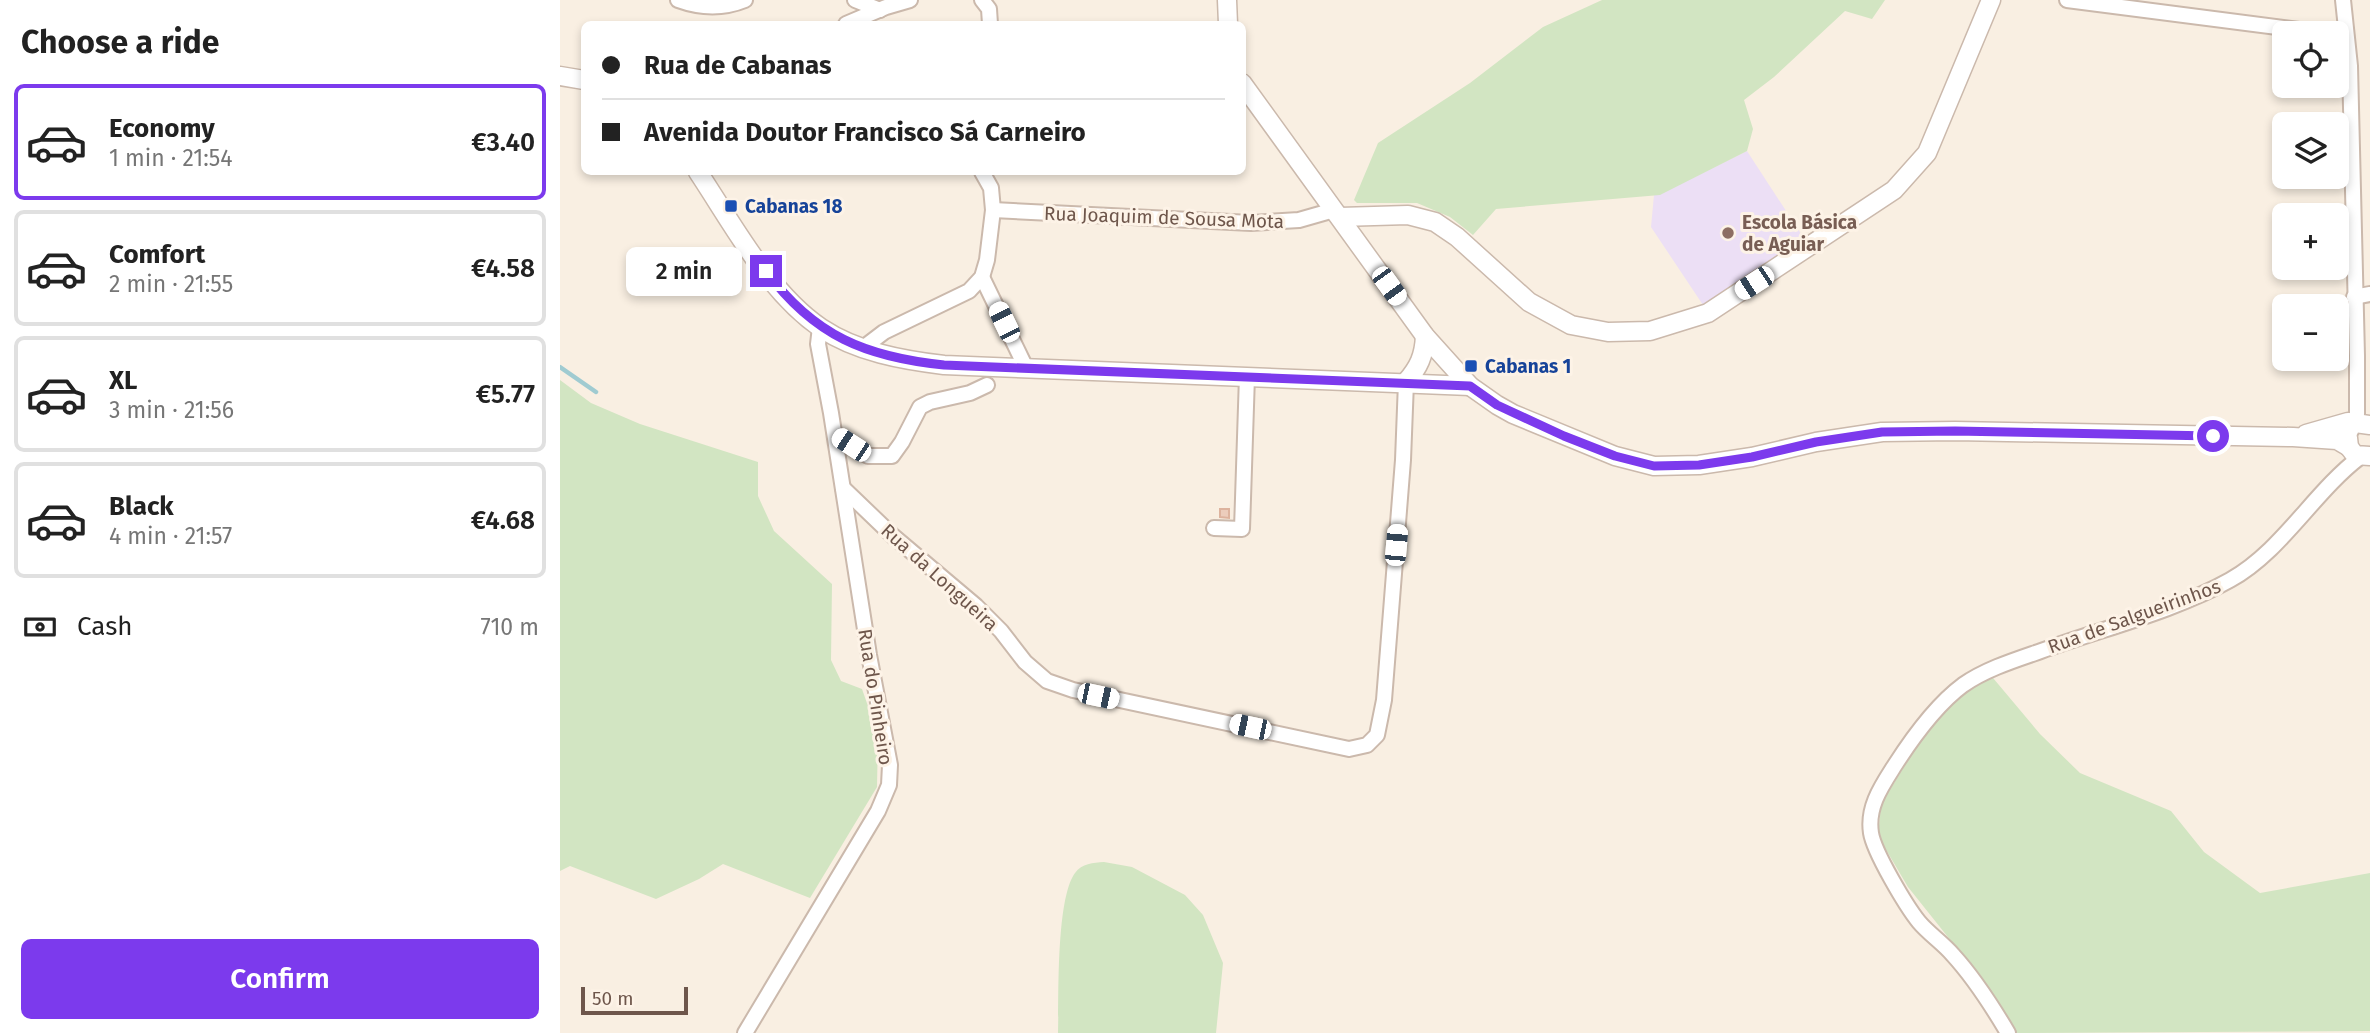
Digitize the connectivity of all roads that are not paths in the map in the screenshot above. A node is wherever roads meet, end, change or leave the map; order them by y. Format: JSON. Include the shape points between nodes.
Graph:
{"nodes":[{"id":1,"x":678,"y":0,"type":"edge"},
{"id":2,"x":746,"y":0,"type":"edge"},
{"id":3,"x":855,"y":0,"type":"edge"},
{"id":4,"x":910,"y":0,"type":"edge"},
{"id":5,"x":982,"y":0,"type":"edge"},
{"id":6,"x":1227,"y":0,"type":"edge"},
{"id":7,"x":1991,"y":0,"type":"edge"},
{"id":8,"x":2067,"y":0,"type":"edge"},
{"id":9,"x":2343,"y":0,"type":"edge"},
{"id":10,"x":880,"y":5,"type":"edge"},
{"id":11,"x":851,"y":21,"type":"edge"},
{"id":12,"x":990,"y":21,"type":"edge"},
{"id":13,"x":1228,"y":21,"type":"edge"},
{"id":14,"x":2342,"y":21,"type":"edge"},
{"id":15,"x":2272,"y":26,"type":"edge"},
{"id":16,"x":2349,"y":63,"type":"edge"},
{"id":17,"x":560,"y":76,"type":"edge"},
{"id":18,"x":581,"y":80,"type":"edge"},
{"id":19,"x":1246,"y":88,"type":"edge"},
{"id":20,"x":700,"y":175,"type":"edge"},
{"id":21,"x":984,"y":175,"type":"edge"},
{"id":22,"x":993,"y":210,"type":"junction"},
{"id":23,"x":1337,"y":213,"type":"junction"},
{"id":24,"x":982,"y":276,"type":"junction"},
{"id":25,"x":2370,"y":294,"type":"edge"},
{"id":26,"x":2354,"y":297,"type":"junction"},
{"id":27,"x":820,"y":327,"type":"junction"},
{"id":28,"x":1425,"y":336,"type":"junction"},
{"id":29,"x":863,"y":348,"type":"junction"},
{"id":30,"x":1026,"y":368,"type":"junction"},
{"id":31,"x":1247,"y":376,"type":"junction"},
{"id":32,"x":1406,"y":382,"type":"junction"},
{"id":33,"x":987,"y":385,"type":"dead end"},
{"id":34,"x":1470,"y":386,"type":"junction"},
{"id":35,"x":835,"y":435,"type":"junction"},
{"id":36,"x":2292,"y":437,"type":"junction"},
{"id":37,"x":2359,"y":438,"type":"edge"},
{"id":38,"x":843,"y":488,"type":"junction"},
{"id":39,"x":1214,"y":528,"type":"dead end"},
{"id":40,"x":745,"y":1033,"type":"edge"},
{"id":41,"x":2008,"y":1033,"type":"edge"}],
"edges":[{"from":1,"to":2,"type":"street","via":[[705,7]]},
{"from":3,"to":10,"type":"street"},
{"from":4,"to":10,"type":"street"},
{"from":5,"to":12,"type":"street"},
{"from":6,"to":13,"type":"street"},
{"from":7,"to":23,"type":"street","via":[[1927,152],[1894,190],[1708,313],[1650,331],[1608,332],[1571,325],[1529,302],[1435,222],[1408,215]]},
{"from":8,"to":15,"type":"street"},
{"from":9,"to":14,"type":"street"},
{"from":10,"to":11,"type":"street"},
{"from":16,"to":26,"type":"street"},
{"from":17,"to":18,"type":"street"},
{"from":19,"to":23,"type":"street"},
{"from":20,"to":27,"type":"street","via":[[780,291]]},
{"from":21,"to":22,"type":"street"},
{"from":22,"to":23,"type":"street","name":"Rua Joaquim de Sousa Mota","via":[[1251,223]]},
{"from":22,"to":24,"type":"street"},
{"from":23,"to":28,"type":"street"},
{"from":24,"to":29,"type":"street","via":[[969,291],[884,332]]},
{"from":24,"to":30,"type":"street"},
{"from":25,"to":26,"type":"street"},
{"from":26,"to":37,"type":"street"},
{"from":27,"to":29,"type":"street"},
{"from":27,"to":35,"type":"street","name":"Rua do Pinheiro","via":[[818,344]]},
{"from":28,"to":32,"type":"street","via":[[1420,365]]},
{"from":28,"to":34,"type":"street"},
{"from":29,"to":30,"type":"street","via":[[922,362]]},
{"from":30,"to":31,"type":"street"},
{"from":31,"to":32,"type":"street"},
{"from":31,"to":39,"type":"street","via":[[1242,529]]},
{"from":32,"to":34,"type":"street"},
{"from":32,"to":38,"type":"street","name":"Rua da Longueira","via":[[1384,700],[1377,735],[1367,745],[1349,749],[1047,681],[1024,662],[976,606]]},
{"from":33,"to":35,"type":"street","via":[[920,407],[892,456],[868,456]]},
{"from":34,"to":36,"type":"street","via":[[1497,405],[1551,430],[1654,466],[1699,465],[1882,432]]},
{"from":35,"to":38,"type":"street","name":"Rua do Pinheiro"},
{"from":36,"to":37,"type":"street"},
{"from":36,"to":37,"type":"street"},
{"from":37,"to":41,"type":"street","name":"Rua de Salgueirinhos","via":[[2343,469],[2259,561],[2190,599],[2007,663],[1963,685],[1907,746],[1878,793],[1870,816],[1872,837],[1891,876],[1919,922],[1954,955]]},
{"from":38,"to":40,"type":"street","name":"Rua do Pinheiro","via":[[890,765],[889,785],[878,811]]}]}
